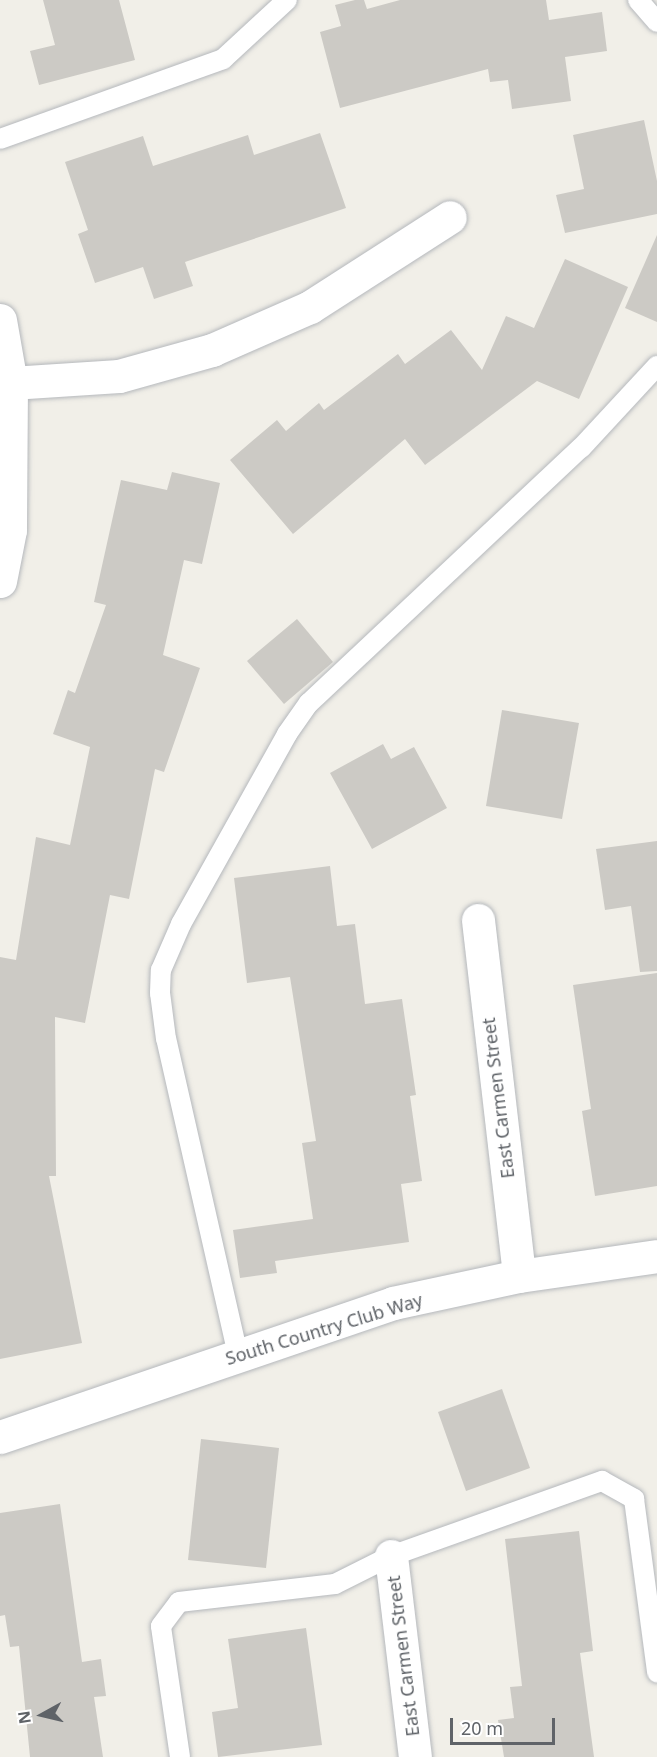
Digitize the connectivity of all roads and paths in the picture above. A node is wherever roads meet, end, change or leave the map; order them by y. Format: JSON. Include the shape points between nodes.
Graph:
{"nodes":[{"id":1,"x":287,"y":0,"type":"edge"},
{"id":2,"x":638,"y":0,"type":"edge"},
{"id":3,"x":657,"y":22,"type":"edge"},
{"id":4,"x":0,"y":139,"type":"edge"},
{"id":5,"x":450,"y":217,"type":"dead end"},
{"id":6,"x":0,"y":320,"type":"edge"},
{"id":7,"x":657,"y":366,"type":"edge"},
{"id":8,"x":10,"y":383,"type":"junction"},
{"id":9,"x":0,"y":580,"type":"edge"},
{"id":10,"x":478,"y":920,"type":"dead end"},
{"id":11,"x":657,"y":1256,"type":"edge"},
{"id":12,"x":519,"y":1276,"type":"junction"},
{"id":13,"x":238,"y":1355,"type":"junction"},
{"id":14,"x":0,"y":1437,"type":"edge"},
{"id":15,"x":391,"y":1556,"type":"junction"},
{"id":16,"x":657,"y":1672,"type":"edge"},
{"id":17,"x":180,"y":1757,"type":"edge"},
{"id":18,"x":416,"y":1757,"type":"edge"}],
"edges":[{"from":1,"to":4,"type":"lane","via":[[223,59]]},
{"from":2,"to":3,"type":"lane"},
{"from":5,"to":8,"type":"street","via":[[310,307],[212,350],[119,376]]},
{"from":6,"to":8,"type":"street"},
{"from":7,"to":13,"type":"lane","via":[[581,448],[309,703],[287,734],[169,951],[161,970],[160,993],[166,1039]]},
{"from":8,"to":9,"type":"street","via":[[10,530]]},
{"from":10,"to":12,"type":"street","name":"East Carmen Street"},
{"from":11,"to":12,"type":"street","name":"South Country Club Way"},
{"from":12,"to":13,"type":"street","name":"South Country Club Way","via":[[393,1303]]},
{"from":13,"to":14,"type":"street","name":"South Country Club Way"},
{"from":15,"to":16,"type":"lane","via":[[602,1481],[634,1499]]},
{"from":15,"to":17,"type":"lane","via":[[335,1584],[179,1602],[161,1626]]},
{"from":15,"to":18,"type":"street","name":"East Carmen Street"}]}
